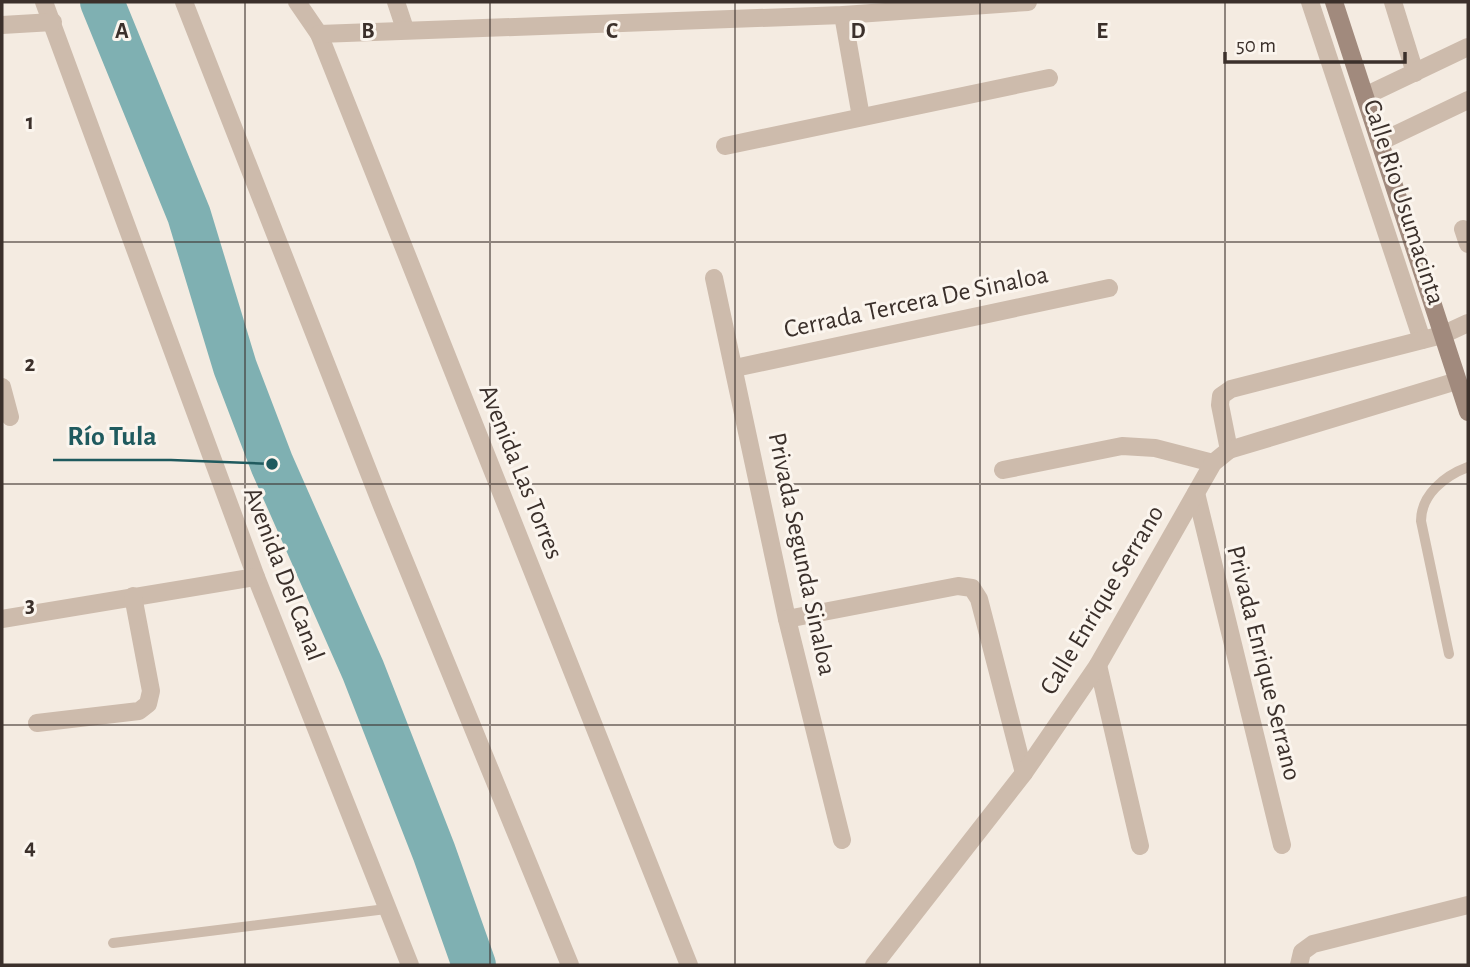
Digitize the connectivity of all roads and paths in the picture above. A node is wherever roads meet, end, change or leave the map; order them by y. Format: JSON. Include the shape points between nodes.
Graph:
{"nodes":[{"id":1,"x":44,"y":2,"type":"edge"},
{"id":2,"x":184,"y":2,"type":"edge"},
{"id":3,"x":297,"y":2,"type":"edge"},
{"id":4,"x":396,"y":2,"type":"edge"},
{"id":5,"x":1028,"y":2,"type":"edge"},
{"id":6,"x":1310,"y":2,"type":"edge"},
{"id":7,"x":1335,"y":2,"type":"edge"},
{"id":8,"x":1393,"y":2,"type":"edge"},
{"id":9,"x":986,"y":3,"type":"edge"},
{"id":10,"x":913,"y":6,"type":"edge"},
{"id":11,"x":746,"y":10,"type":"edge"},
{"id":12,"x":842,"y":15,"type":"junction"},
{"id":13,"x":53,"y":22,"type":"junction"},
{"id":14,"x":2,"y":25,"type":"edge"},
{"id":15,"x":405,"y":29,"type":"junction"},
{"id":16,"x":319,"y":34,"type":"junction"},
{"id":17,"x":1468,"y":47,"type":"edge"},
{"id":18,"x":1415,"y":73,"type":"junction"},
{"id":19,"x":1049,"y":78,"type":"dead end"},
{"id":20,"x":1365,"y":96,"type":"junction"},
{"id":21,"x":1468,"y":100,"type":"edge"},
{"id":22,"x":861,"y":117,"type":"junction"},
{"id":23,"x":1380,"y":142,"type":"junction"},
{"id":24,"x":724,"y":146,"type":"dead end"},
{"id":25,"x":715,"y":278,"type":"dead end"},
{"id":26,"x":1109,"y":288,"type":"dead end"},
{"id":27,"x":1468,"y":323,"type":"edge"},
{"id":28,"x":1442,"y":335,"type":"junction"},
{"id":29,"x":1422,"y":340,"type":"junction"},
{"id":30,"x":735,"y":368,"type":"junction"},
{"id":31,"x":1457,"y":381,"type":"junction"},
{"id":32,"x":2,"y":387,"type":"edge"},
{"id":33,"x":1468,"y":412,"type":"edge"},
{"id":34,"x":10,"y":417,"type":"dead end"},
{"id":35,"x":1229,"y":450,"type":"junction"},
{"id":36,"x":1213,"y":463,"type":"junction"},
{"id":37,"x":1468,"y":467,"type":"edge"},
{"id":38,"x":1003,"y":470,"type":"dead end"},
{"id":39,"x":1196,"y":493,"type":"junction"},
{"id":40,"x":256,"y":577,"type":"junction"},
{"id":41,"x":132,"y":596,"type":"junction"},
{"id":42,"x":2,"y":619,"type":"edge"},
{"id":43,"x":788,"y":619,"type":"junction"},
{"id":44,"x":1449,"y":654,"type":"dead end"},
{"id":45,"x":1098,"y":665,"type":"junction"},
{"id":46,"x":37,"y":723,"type":"dead end"},
{"id":47,"x":1024,"y":773,"type":"junction"},
{"id":48,"x":842,"y":840,"type":"dead end"},
{"id":49,"x":1282,"y":845,"type":"dead end"},
{"id":50,"x":1140,"y":846,"type":"dead end"},
{"id":51,"x":1468,"y":905,"type":"edge"},
{"id":52,"x":386,"y":909,"type":"junction"},
{"id":53,"x":113,"y":943,"type":"dead end"},
{"id":54,"x":410,"y":965,"type":"edge"},
{"id":55,"x":570,"y":965,"type":"edge"},
{"id":56,"x":689,"y":965,"type":"edge"},
{"id":57,"x":874,"y":965,"type":"edge"},
{"id":58,"x":1299,"y":965,"type":"edge"}],
"edges":[{"from":1,"to":13,"type":"street","name":"Avenida Del Canal"},
{"from":2,"to":55,"type":"street","via":[[382,506]]},
{"from":3,"to":16,"type":"street","name":"Avenida Las Torres"},
{"from":4,"to":15,"type":"street"},
{"from":5,"to":9,"type":"street"},
{"from":6,"to":29,"type":"street","name":"Calle Rio Usumacinta"},
{"from":7,"to":20,"type":"street","name":"Calle Rio Usumacinta"},
{"from":8,"to":18,"type":"street"},
{"from":9,"to":10,"type":"street"},
{"from":10,"to":12,"type":"street"},
{"from":11,"to":12,"type":"street"},
{"from":11,"to":15,"type":"street"},
{"from":12,"to":22,"type":"street"},
{"from":13,"to":14,"type":"street"},
{"from":13,"to":40,"type":"street","name":"Avenida Del Canal"},
{"from":15,"to":16,"type":"street"},
{"from":16,"to":56,"type":"street","name":"Avenida Las Torres"},
{"from":17,"to":18,"type":"street"},
{"from":18,"to":20,"type":"street"},
{"from":19,"to":22,"type":"street"},
{"from":20,"to":23,"type":"street","name":"Calle Rio Usumacinta"},
{"from":21,"to":23,"type":"street"},
{"from":22,"to":24,"type":"street"},
{"from":23,"to":28,"type":"street","name":"Calle Rio Usumacinta"},
{"from":25,"to":30,"type":"street","name":"Privada Segunda Sinaloa"},
{"from":26,"to":30,"type":"street","name":"Cerrada Tercera De Sinaloa"},
{"from":27,"to":28,"type":"street"},
{"from":28,"to":29,"type":"street"},
{"from":28,"to":31,"type":"street","name":"Calle Rio Usumacinta"},
{"from":29,"to":35,"type":"street","via":[[1231,389],[1221,396],[1220,405]]},
{"from":30,"to":43,"type":"street","name":"Privada Segunda Sinaloa"},
{"from":31,"to":33,"type":"street","name":"Calle Rio Usumacinta"},
{"from":31,"to":35,"type":"street","name":"Calle Enrique Serrano"},
{"from":32,"to":34,"type":"street"},
{"from":35,"to":36,"type":"street","name":"Calle Enrique Serrano"},
{"from":36,"to":38,"type":"street","via":[[1155,448],[1122,446]]},
{"from":36,"to":39,"type":"street","name":"Calle Enrique Serrano"},
{"from":37,"to":44,"type":"lane","via":[[1429,493],[1421,506]]},
{"from":39,"to":45,"type":"street","name":"Calle Enrique Serrano"},
{"from":39,"to":49,"type":"street","name":"Privada Enrique Serrano"},
{"from":40,"to":41,"type":"street"},
{"from":40,"to":52,"type":"street","name":"Avenida Del Canal"},
{"from":41,"to":42,"type":"street"},
{"from":41,"to":46,"type":"street","via":[[151,691],[148,704],[139,711]]},
{"from":43,"to":47,"type":"street","via":[[958,586],[972,588],[979,599]]},
{"from":43,"to":48,"type":"street","name":"Privada Segunda Sinaloa"},
{"from":45,"to":47,"type":"street","name":"Calle Enrique Serrano"},
{"from":45,"to":50,"type":"street"},
{"from":47,"to":57,"type":"street","name":"Calle Enrique Serrano"},
{"from":51,"to":58,"type":"street","via":[[1313,944],[1302,953]]},
{"from":52,"to":53,"type":"lane"},
{"from":52,"to":54,"type":"street","name":"Avenida Del Canal"}]}
